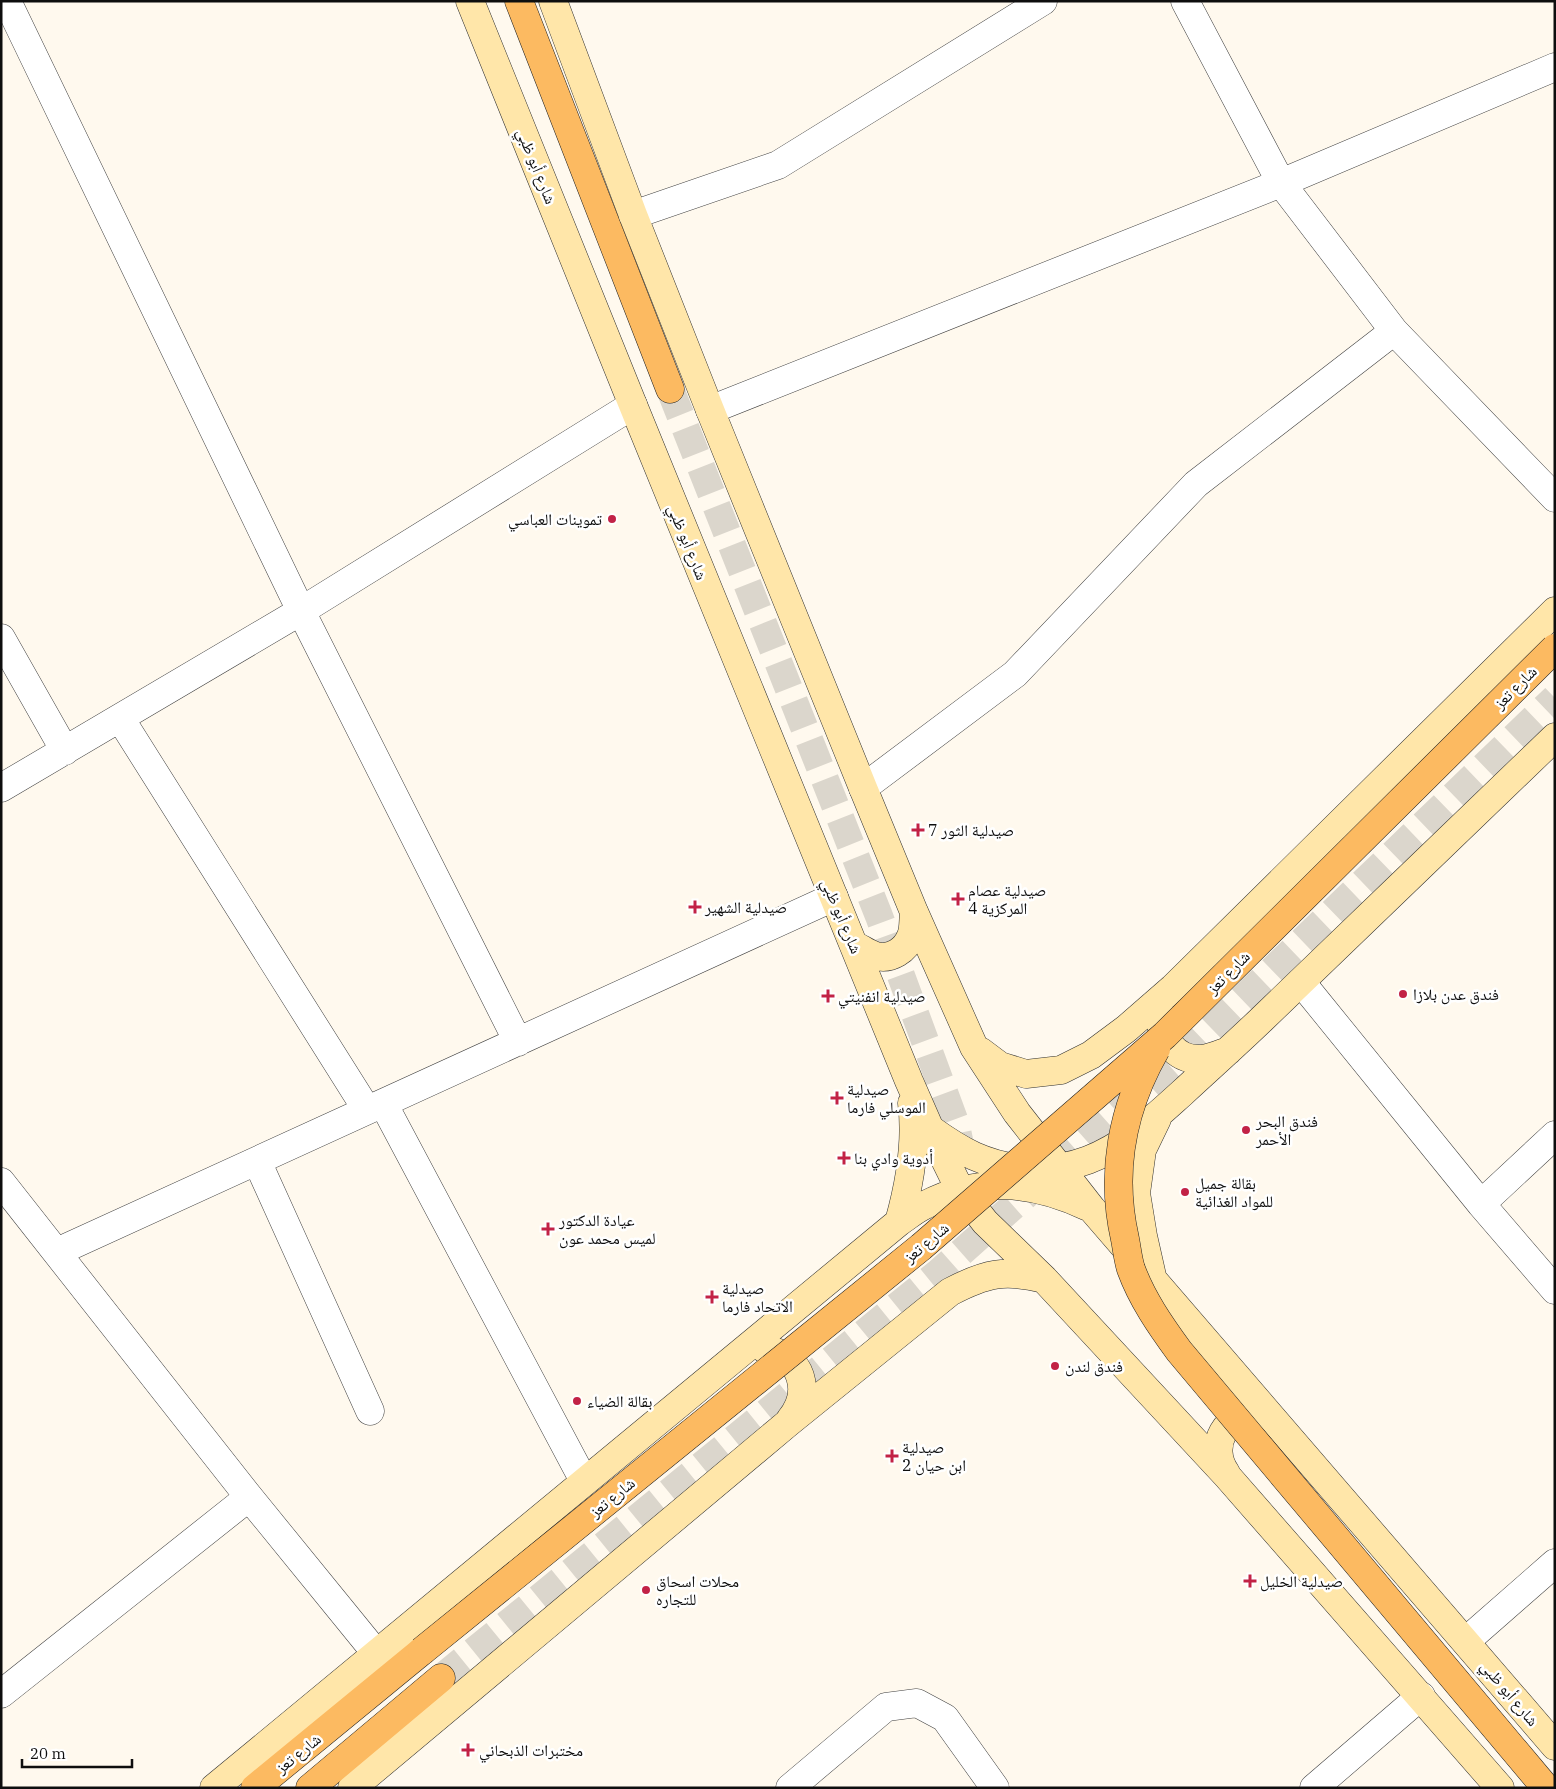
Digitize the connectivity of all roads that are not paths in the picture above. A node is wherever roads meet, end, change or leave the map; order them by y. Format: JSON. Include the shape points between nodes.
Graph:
{"nodes":[{"id":1,"x":8,"y":1,"type":"edge"},
{"id":2,"x":470,"y":1,"type":"edge"},
{"id":3,"x":519,"y":1,"type":"edge"},
{"id":4,"x":553,"y":1,"type":"edge"},
{"id":5,"x":1043,"y":1,"type":"edge"},
{"id":6,"x":1185,"y":1,"type":"edge"},
{"id":7,"x":1555,"y":67,"type":"edge"},
{"id":8,"x":1280,"y":183,"type":"junction"},
{"id":9,"x":633,"y":215,"type":"junction"},
{"id":10,"x":1394,"y":331,"type":"junction"},
{"id":11,"x":670,"y":388,"type":"tunnel mouth"},
{"id":12,"x":633,"y":405,"type":"junction"},
{"id":13,"x":710,"y":410,"type":"junction"},
{"id":14,"x":1555,"y":498,"type":"edge"},
{"id":15,"x":300,"y":611,"type":"junction"},
{"id":16,"x":1555,"y":611,"type":"edge"},
{"id":17,"x":1,"y":638,"type":"edge"},
{"id":18,"x":1555,"y":648,"type":"edge"},
{"id":19,"x":120,"y":718,"type":"junction"},
{"id":20,"x":1555,"y":737,"type":"edge"},
{"id":21,"x":65,"y":750,"type":"junction"},
{"id":22,"x":1,"y":788,"type":"edge"},
{"id":23,"x":863,"y":788,"type":"junction"},
{"id":24,"x":834,"y":897,"type":"junction"},
{"id":25,"x":914,"y":912,"type":"junction"},
{"id":26,"x":854,"y":945,"type":"junction"},
{"id":27,"x":1301,"y":982,"type":"junction"},
{"id":28,"x":1173,"y":988,"type":"junction"},
{"id":29,"x":1164,"y":1035,"type":"junction"},
{"id":30,"x":518,"y":1042,"type":"junction"},
{"id":31,"x":974,"y":1047,"type":"junction"},
{"id":32,"x":1229,"y":1050,"type":"junction"},
{"id":33,"x":909,"y":1081,"type":"junction"},
{"id":34,"x":375,"y":1107,"type":"junction"},
{"id":35,"x":1160,"y":1113,"type":"junction"},
{"id":36,"x":930,"y":1129,"type":"junction"},
{"id":37,"x":1555,"y":1135,"type":"edge"},
{"id":38,"x":257,"y":1161,"type":"junction"},
{"id":39,"x":1059,"y":1168,"type":"junction"},
{"id":40,"x":1,"y":1182,"type":"edge"},
{"id":41,"x":960,"y":1190,"type":"junction"},
{"id":42,"x":1481,"y":1204,"type":"junction"},
{"id":43,"x":1092,"y":1209,"type":"junction"},
{"id":44,"x":900,"y":1222,"type":"junction"},
{"id":45,"x":57,"y":1252,"type":"junction"},
{"id":46,"x":1044,"y":1279,"type":"junction"},
{"id":47,"x":1153,"y":1280,"type":"junction"},
{"id":48,"x":1555,"y":1290,"type":"edge"},
{"id":49,"x":734,"y":1357,"type":"junction"},
{"id":50,"x":370,"y":1411,"type":"dead end"},
{"id":51,"x":788,"y":1423,"type":"junction"},
{"id":52,"x":1279,"y":1426,"type":"junction"},
{"id":53,"x":1228,"y":1477,"type":"junction"},
{"id":54,"x":584,"y":1481,"type":"junction"},
{"id":55,"x":249,"y":1497,"type":"junction"},
{"id":56,"x":1555,"y":1563,"type":"edge"},
{"id":57,"x":1466,"y":1641,"type":"junction"},
{"id":58,"x":376,"y":1653,"type":"junction"},
{"id":59,"x":441,"y":1678,"type":"tunnel mouth"},
{"id":60,"x":1,"y":1694,"type":"edge"},
{"id":61,"x":1421,"y":1696,"type":"junction"},
{"id":62,"x":1555,"y":1746,"type":"edge"},
{"id":63,"x":214,"y":1788,"type":"edge"},
{"id":64,"x":255,"y":1788,"type":"edge"},
{"id":65,"x":310,"y":1788,"type":"edge"},
{"id":66,"x":352,"y":1788,"type":"edge"},
{"id":67,"x":790,"y":1788,"type":"edge"},
{"id":68,"x":995,"y":1788,"type":"edge"},
{"id":69,"x":1314,"y":1788,"type":"edge"},
{"id":70,"x":1500,"y":1788,"type":"edge"},
{"id":71,"x":1546,"y":1788,"type":"edge"}],
"edges":[{"from":1,"to":15,"type":"street"},
{"from":2,"to":12,"type":"main road","name":"شارع أبو ظبي"},
{"from":3,"to":11,"type":"main road"},
{"from":4,"to":9,"type":"main road"},
{"from":5,"to":9,"type":"street","via":[[778,165]]},
{"from":6,"to":8,"type":"street"},
{"from":7,"to":8,"type":"street"},
{"from":8,"to":10,"type":"street"},
{"from":8,"to":13,"type":"street"},
{"from":9,"to":13,"type":"main road"},
{"from":10,"to":14,"type":"street"},
{"from":10,"to":23,"type":"street","via":[[1196,484],[1015,674]]},
{"from":12,"to":15,"type":"street"},
{"from":12,"to":24,"type":"main road","name":"شارع أبو ظبي"},
{"from":13,"to":23,"type":"main road"},
{"from":15,"to":19,"type":"street"},
{"from":15,"to":30,"type":"street"},
{"from":16,"to":28,"type":"main road"},
{"from":17,"to":21,"type":"street"},
{"from":18,"to":29,"type":"main road","name":"شارع تعز","bridge":true},
{"from":19,"to":21,"type":"street"},
{"from":19,"to":34,"type":"street"},
{"from":20,"to":27,"type":"main road"},
{"from":21,"to":22,"type":"street"},
{"from":23,"to":25,"type":"main road"},
{"from":24,"to":26,"type":"main road","name":"شارع أبو ظبي"},
{"from":24,"to":30,"type":"street"},
{"from":25,"to":26,"type":"main road","via":[[912,934],[898,953],[874,956]]},
{"from":25,"to":31,"type":"main road","name":"شارع أبو ظبي"},
{"from":26,"to":33,"type":"main road","name":"شارع أبو ظبي"},
{"from":27,"to":32,"type":"main road"},
{"from":27,"to":42,"type":"street"},
{"from":28,"to":31,"type":"main road","via":[[1091,1055],[1061,1070],[1026,1074],[1000,1066]]},
{"from":28,"to":32,"type":"main road","via":[[1164,998],[1160,1012],[1164,1039],[1186,1057],[1214,1057]]},
{"from":29,"to":64,"type":"main road","name":"شارع تعز","bridge":true,"via":[[921,1247]]},
{"from":29,"to":71,"type":"main road","bridge":true,"via":[[1132,1100],[1122,1133],[1118,1170],[1119,1215],[1131,1268],[1152,1313],[1178,1351]]},
{"from":30,"to":34,"type":"street"},
{"from":31,"to":39,"type":"main road","name":"شارع أبو ظبي","via":[[1017,1113]]},
{"from":32,"to":35,"type":"main road"},
{"from":33,"to":36,"type":"main road"},
{"from":33,"to":44,"type":"main road","via":[[914,1116],[913,1152],[909,1188]]},
{"from":34,"to":38,"type":"street"},
{"from":34,"to":54,"type":"street"},
{"from":35,"to":39,"type":"main road","via":[[1114,1148]]},
{"from":35,"to":47,"type":"main road","via":[[1142,1150],[1136,1193]]},
{"from":36,"to":39,"type":"main road","via":[[973,1156],[994,1164],[1038,1170]]},
{"from":36,"to":41,"type":"main road"},
{"from":37,"to":42,"type":"street"},
{"from":38,"to":45,"type":"street"},
{"from":38,"to":50,"type":"street"},
{"from":39,"to":43,"type":"main road","name":"شارع أبو ظبي"},
{"from":40,"to":45,"type":"street"},
{"from":41,"to":43,"type":"main road","via":[[1026,1186]]},
{"from":41,"to":44,"type":"main road","via":[[923,1206]]},
{"from":41,"to":46,"type":"main road","via":[[985,1222]]},
{"from":42,"to":48,"type":"street"},
{"from":43,"to":47,"type":"main road","name":"شارع أبو ظبي"},
{"from":44,"to":49,"type":"main road"},
{"from":45,"to":55,"type":"street"},
{"from":46,"to":51,"type":"main road","via":[[998,1273],[973,1280],[950,1292]]},
{"from":46,"to":53,"type":"main road"},
{"from":47,"to":52,"type":"main road","name":"شارع أبو ظبي"},
{"from":49,"to":51,"type":"main road","via":[[747,1350],[775,1350],[798,1369],[802,1398]]},
{"from":49,"to":54,"type":"main road"},
{"from":51,"to":66,"type":"main road"},
{"from":52,"to":53,"type":"main road","via":[[1257,1415],[1233,1421],[1218,1442],[1221,1466]]},
{"from":52,"to":57,"type":"main road","name":"شارع أبو ظبي"},
{"from":53,"to":61,"type":"main road"},
{"from":54,"to":58,"type":"main road"},
{"from":55,"to":58,"type":"street"},
{"from":55,"to":60,"type":"street"},
{"from":56,"to":57,"type":"street"},
{"from":57,"to":62,"type":"main road","name":"شارع أبو ظبي"},
{"from":58,"to":63,"type":"main road"},
{"from":59,"to":65,"type":"main road","name":"شارع تعز"},
{"from":61,"to":69,"type":"street"},
{"from":61,"to":70,"type":"main road"},
{"from":67,"to":68,"type":"street","via":[[886,1707],[917,1703],[944,1718]]}]}
